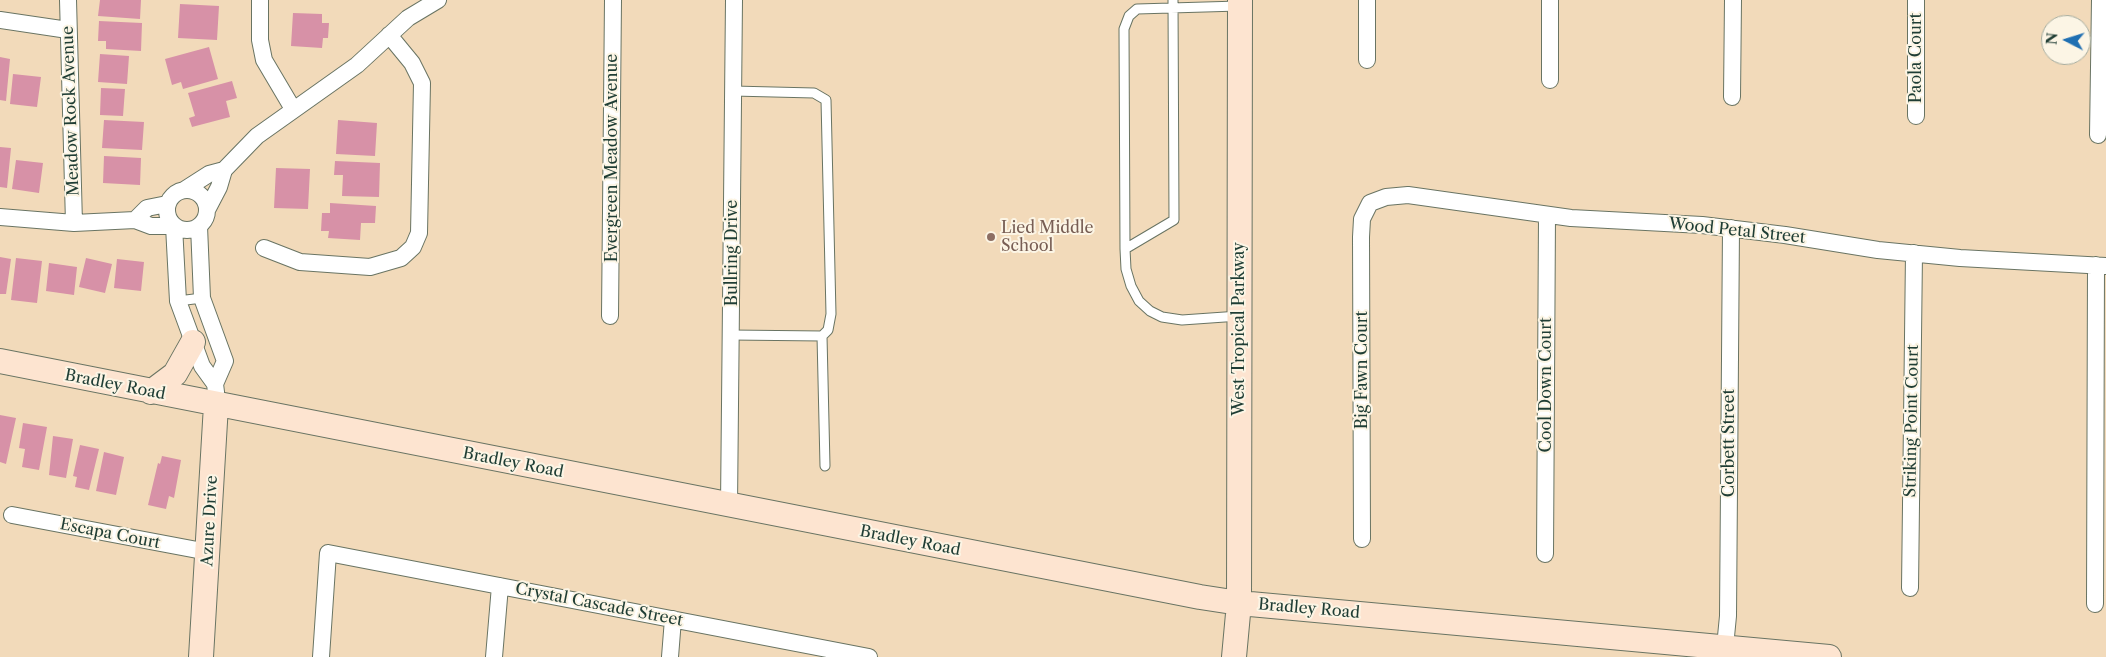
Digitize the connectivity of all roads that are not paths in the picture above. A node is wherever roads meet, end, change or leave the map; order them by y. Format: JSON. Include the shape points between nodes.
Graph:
{"nodes":[{"id":1,"x":68,"y":0,"type":"edge"},
{"id":2,"x":260,"y":0,"type":"edge"},
{"id":3,"x":438,"y":0,"type":"edge"},
{"id":4,"x":613,"y":0,"type":"edge"},
{"id":5,"x":734,"y":0,"type":"edge"},
{"id":6,"x":1367,"y":0,"type":"edge"},
{"id":7,"x":1550,"y":0,"type":"edge"},
{"id":8,"x":1733,"y":0,"type":"edge"},
{"id":9,"x":1916,"y":0,"type":"edge"},
{"id":10,"x":2100,"y":0,"type":"edge"},
{"id":11,"x":1240,"y":3,"type":"edge"},
{"id":12,"x":1173,"y":4,"type":"edge"},
{"id":13,"x":0,"y":20,"type":"edge"},
{"id":14,"x":68,"y":30,"type":"junction"},
{"id":15,"x":389,"y":35,"type":"junction"},
{"id":16,"x":1367,"y":60,"type":"dead end"},
{"id":17,"x":1550,"y":80,"type":"dead end"},
{"id":18,"x":733,"y":91,"type":"junction"},
{"id":19,"x":1732,"y":96,"type":"dead end"},
{"id":20,"x":292,"y":109,"type":"junction"},
{"id":21,"x":1916,"y":116,"type":"dead end"},
{"id":22,"x":2098,"y":135,"type":"dead end"},
{"id":23,"x":224,"y":170,"type":"junction"},
{"id":24,"x":184,"y":190,"type":"junction"},
{"id":25,"x":1370,"y":203,"type":"joint"},
{"id":26,"x":167,"y":204,"type":"junction"},
{"id":27,"x":207,"y":210,"type":"junction"},
{"id":28,"x":1547,"y":216,"type":"junction"},
{"id":29,"x":0,"y":217,"type":"edge"},
{"id":30,"x":135,"y":220,"type":"junction"},
{"id":31,"x":74,"y":223,"type":"junction"},
{"id":32,"x":174,"y":226,"type":"junction"},
{"id":33,"x":199,"y":226,"type":"junction"},
{"id":34,"x":1731,"y":228,"type":"junction"},
{"id":35,"x":264,"y":248,"type":"dead end"},
{"id":36,"x":1125,"y":249,"type":"junction"},
{"id":37,"x":1914,"y":253,"type":"junction"},
{"id":38,"x":2101,"y":265,"type":"edge"},
{"id":39,"x":202,"y":298,"type":"junction"},
{"id":40,"x":178,"y":301,"type":"junction"},
{"id":41,"x":610,"y":316,"type":"dead end"},
{"id":42,"x":1240,"y":316,"type":"junction"},
{"id":43,"x":731,"y":335,"type":"junction"},
{"id":44,"x":822,"y":336,"type":"junction"},
{"id":45,"x":193,"y":342,"type":"junction"},
{"id":46,"x":0,"y":361,"type":"edge"},
{"id":47,"x":151,"y":392,"type":"junction"},
{"id":48,"x":216,"y":395,"type":"junction"},
{"id":49,"x":825,"y":466,"type":"dead end"},
{"id":50,"x":729,"y":506,"type":"junction"},
{"id":51,"x":12,"y":514,"type":"dead end"},
{"id":52,"x":1362,"y":539,"type":"dead end"},
{"id":53,"x":208,"y":552,"type":"junction"},
{"id":54,"x":1545,"y":554,"type":"dead end"},
{"id":55,"x":500,"y":586,"type":"junction"},
{"id":56,"x":1910,"y":588,"type":"dead end"},
{"id":57,"x":1239,"y":603,"type":"junction"},
{"id":58,"x":2095,"y":604,"type":"dead end"},
{"id":59,"x":673,"y":619,"type":"junction"},
{"id":60,"x":1724,"y":652,"type":"edge"},
{"id":61,"x":847,"y":655,"type":"edge"},
{"id":62,"x":200,"y":657,"type":"edge"},
{"id":63,"x":321,"y":657,"type":"edge"},
{"id":64,"x":494,"y":657,"type":"edge"},
{"id":65,"x":670,"y":657,"type":"edge"},
{"id":66,"x":869,"y":657,"type":"edge"},
{"id":67,"x":1234,"y":657,"type":"edge"},
{"id":68,"x":1829,"y":657,"type":"edge"}],
"edges":[{"from":1,"to":14,"type":"street","name":"Meadow Rock Avenue"},
{"from":2,"to":20,"type":"street","via":[[260,40],[264,60]]},
{"from":3,"to":15,"type":"street","via":[[408,18]]},
{"from":4,"to":41,"type":"street","name":"Evergreen Meadow Avenue"},
{"from":5,"to":18,"type":"street","name":"Bullring Drive"},
{"from":6,"to":16,"type":"street"},
{"from":7,"to":17,"type":"street"},
{"from":8,"to":19,"type":"street"},
{"from":9,"to":21,"type":"street","name":"Paola Court"},
{"from":10,"to":22,"type":"street"},
{"from":11,"to":12,"type":"lane"},
{"from":11,"to":42,"type":"street","name":"West Tropical Parkway"},
{"from":12,"to":36,"type":"lane","via":[[1174,220]]},
{"from":12,"to":36,"type":"lane","via":[[1137,9],[1129,16],[1124,29]]},
{"from":13,"to":14,"type":"street"},
{"from":14,"to":31,"type":"street","name":"Meadow Rock Avenue"},
{"from":15,"to":20,"type":"street","via":[[356,65]]},
{"from":15,"to":35,"type":"street","via":[[412,63],[422,84],[420,233],[413,247],[401,258],[370,266],[300,262]]},
{"from":18,"to":43,"type":"street","name":"Bullring Drive"},
{"from":18,"to":44,"type":"lane","via":[[814,93],[826,100],[831,314],[828,330]]},
{"from":20,"to":23,"type":"street","via":[[257,136]]},
{"from":23,"to":24,"type":"street","via":[[209,174]]},
{"from":23,"to":27,"type":"street"},
{"from":24,"to":26,"type":"street","via":[[174,194]]},
{"from":24,"to":27,"type":"street","via":[[200,195]]},
{"from":25,"to":28,"type":"street","name":"Wood Petal Street","via":[[1386,197],[1408,195]]},
{"from":25,"to":52,"type":"street","name":"Big Fawn Court","via":[[1362,219],[1361,237]]},
{"from":26,"to":30,"type":"street","via":[[147,208]]},
{"from":26,"to":32,"type":"street","via":[[168,217]]},
{"from":27,"to":33,"type":"street"},
{"from":28,"to":34,"type":"street","name":"Wood Petal Street"},
{"from":28,"to":54,"type":"street","name":"Cool Down Court"},
{"from":29,"to":31,"type":"street"},
{"from":30,"to":31,"type":"street"},
{"from":30,"to":32,"type":"street","via":[[151,226]]},
{"from":32,"to":33,"type":"street","via":[[188,230]]},
{"from":32,"to":40,"type":"street"},
{"from":33,"to":39,"type":"street","name":"Azure Drive"},
{"from":34,"to":37,"type":"street","name":"Wood Petal Street"},
{"from":34,"to":60,"type":"street","name":"Corbett Street","via":[[1728,616]]},
{"from":36,"to":42,"type":"lane","via":[[1131,286],[1138,301],[1150,311],[1162,317],[1182,320]]},
{"from":37,"to":38,"type":"street","name":"Wood Petal Street"},
{"from":37,"to":56,"type":"street","name":"Striking Point Court"},
{"from":38,"to":58,"type":"street"},
{"from":39,"to":40,"type":"lane"},
{"from":39,"to":48,"type":"street","name":"Azure Drive","via":[[225,361]]},
{"from":40,"to":45,"type":"street"},
{"from":42,"to":57,"type":"street","name":"West Tropical Parkway"},
{"from":43,"to":44,"type":"lane"},
{"from":43,"to":50,"type":"street","name":"Bullring Drive"},
{"from":44,"to":49,"type":"lane"},
{"from":45,"to":47,"type":"street","via":[[175,374]]},
{"from":45,"to":48,"type":"street"},
{"from":46,"to":47,"type":"street","name":"Bradley Road"},
{"from":47,"to":48,"type":"street","name":"Bradley Road"},
{"from":48,"to":50,"type":"street","name":"Bradley Road"},
{"from":48,"to":53,"type":"street","name":"Azure Drive"},
{"from":50,"to":57,"type":"street","name":"Bradley Road"},
{"from":51,"to":53,"type":"street","name":"Escapa Court"},
{"from":53,"to":62,"type":"street","name":"Azure Drive"},
{"from":55,"to":59,"type":"street","name":"Crystal Cascade Street"},
{"from":55,"to":63,"type":"street","name":"Crystal Cascade Street","via":[[328,552]]},
{"from":55,"to":64,"type":"street"},
{"from":57,"to":60,"type":"street","name":"Bradley Road"},
{"from":57,"to":67,"type":"street","name":"West Tropical Parkway"},
{"from":59,"to":61,"type":"street","name":"Crystal Cascade Street"},
{"from":59,"to":65,"type":"street"},
{"from":60,"to":68,"type":"street","name":"Bradley Road"},
{"from":61,"to":66,"type":"street","name":"Crystal Cascade Street"}]}
